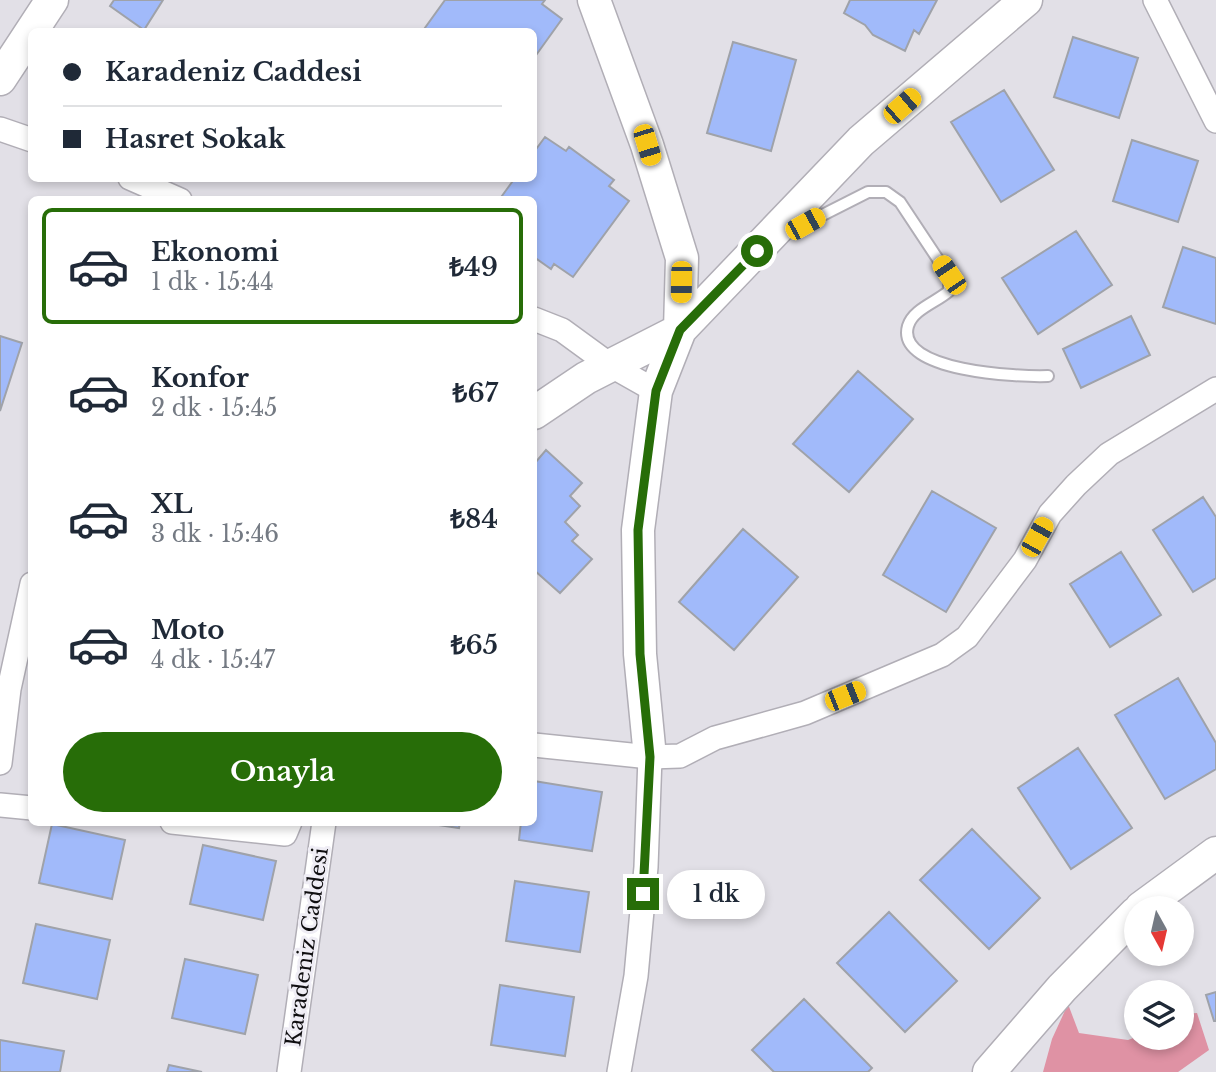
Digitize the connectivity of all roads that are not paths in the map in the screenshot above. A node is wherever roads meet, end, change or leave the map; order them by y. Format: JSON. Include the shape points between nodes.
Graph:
{"nodes":[{"id":1,"x":51,"y":0,"type":"edge"},
{"id":2,"x":594,"y":0,"type":"edge"},
{"id":3,"x":1026,"y":0,"type":"edge"},
{"id":4,"x":1155,"y":0,"type":"edge"},
{"id":5,"x":33,"y":28,"type":"edge"},
{"id":6,"x":28,"y":36,"type":"edge"},
{"id":7,"x":0,"y":48,"type":"edge"},
{"id":8,"x":0,"y":79,"type":"edge"},
{"id":9,"x":1216,"y":121,"type":"edge"},
{"id":10,"x":0,"y":129,"type":"edge"},
{"id":11,"x":28,"y":139,"type":"edge"},
{"id":12,"x":130,"y":186,"type":"edge"},
{"id":13,"x":166,"y":196,"type":"edge"},
{"id":14,"x":757,"y":251,"type":"junction"},
{"id":15,"x":537,"y":320,"type":"edge"},
{"id":16,"x":680,"y":330,"type":"junction"},
{"id":17,"x":610,"y":365,"type":"junction"},
{"id":18,"x":1048,"y":376,"type":"dead end"},
{"id":19,"x":1216,"y":389,"type":"edge"},
{"id":20,"x":656,"y":391,"type":"junction"},
{"id":21,"x":537,"y":411,"type":"edge"},
{"id":22,"x":28,"y":602,"type":"edge"},
{"id":23,"x":537,"y":745,"type":"edge"},
{"id":24,"x":650,"y":757,"type":"junction"},
{"id":25,"x":0,"y":763,"type":"edge"},
{"id":26,"x":0,"y":805,"type":"edge"},
{"id":27,"x":28,"y":808,"type":"edge"},
{"id":28,"x":210,"y":826,"type":"edge"},
{"id":29,"x":288,"y":826,"type":"edge"},
{"id":30,"x":323,"y":826,"type":"edge"},
{"id":31,"x":1216,"y":853,"type":"edge"},
{"id":32,"x":1157,"y":896,"type":"edge"},
{"id":33,"x":1124,"y":926,"type":"edge"},
{"id":34,"x":289,"y":1072,"type":"edge"},
{"id":35,"x":619,"y":1072,"type":"edge"},
{"id":36,"x":989,"y":1072,"type":"edge"}],
"edges":[{"from":1,"to":5,"type":"street"},
{"from":1,"to":7,"type":"street"},
{"from":2,"to":16,"type":"street","via":[[682,258]]},
{"from":3,"to":14,"type":"street","via":[[861,141]]},
{"from":4,"to":9,"type":"street"},
{"from":6,"to":8,"type":"street"},
{"from":10,"to":11,"type":"street"},
{"from":12,"to":13,"type":"street"},
{"from":14,"to":16,"type":"street"},
{"from":14,"to":18,"type":"lane","via":[[868,192],[886,192],[900,202],[949,275],[949,291],[913,315],[907,327],[917,353],[972,373]]},
{"from":15,"to":17,"type":"street","via":[[562,330]]},
{"from":16,"to":17,"type":"street"},
{"from":16,"to":20,"type":"street"},
{"from":17,"to":20,"type":"street"},
{"from":17,"to":21,"type":"street"},
{"from":19,"to":24,"type":"street","via":[[1109,454],[1076,485],[1050,514],[1025,560],[967,637],[942,655],[805,713],[715,738],[680,756]]},
{"from":20,"to":24,"type":"street","via":[[638,530],[640,654]]},
{"from":22,"to":25,"type":"street","via":[[9,689]]},
{"from":23,"to":24,"type":"street"},
{"from":24,"to":35,"type":"street","via":[[636,976]]},
{"from":26,"to":27,"type":"street"},
{"from":28,"to":29,"type":"street","via":[[285,834]]},
{"from":30,"to":34,"type":"street","name":"Karadeniz Caddesi"},
{"from":31,"to":32,"type":"street"},
{"from":33,"to":36,"type":"street"}]}
